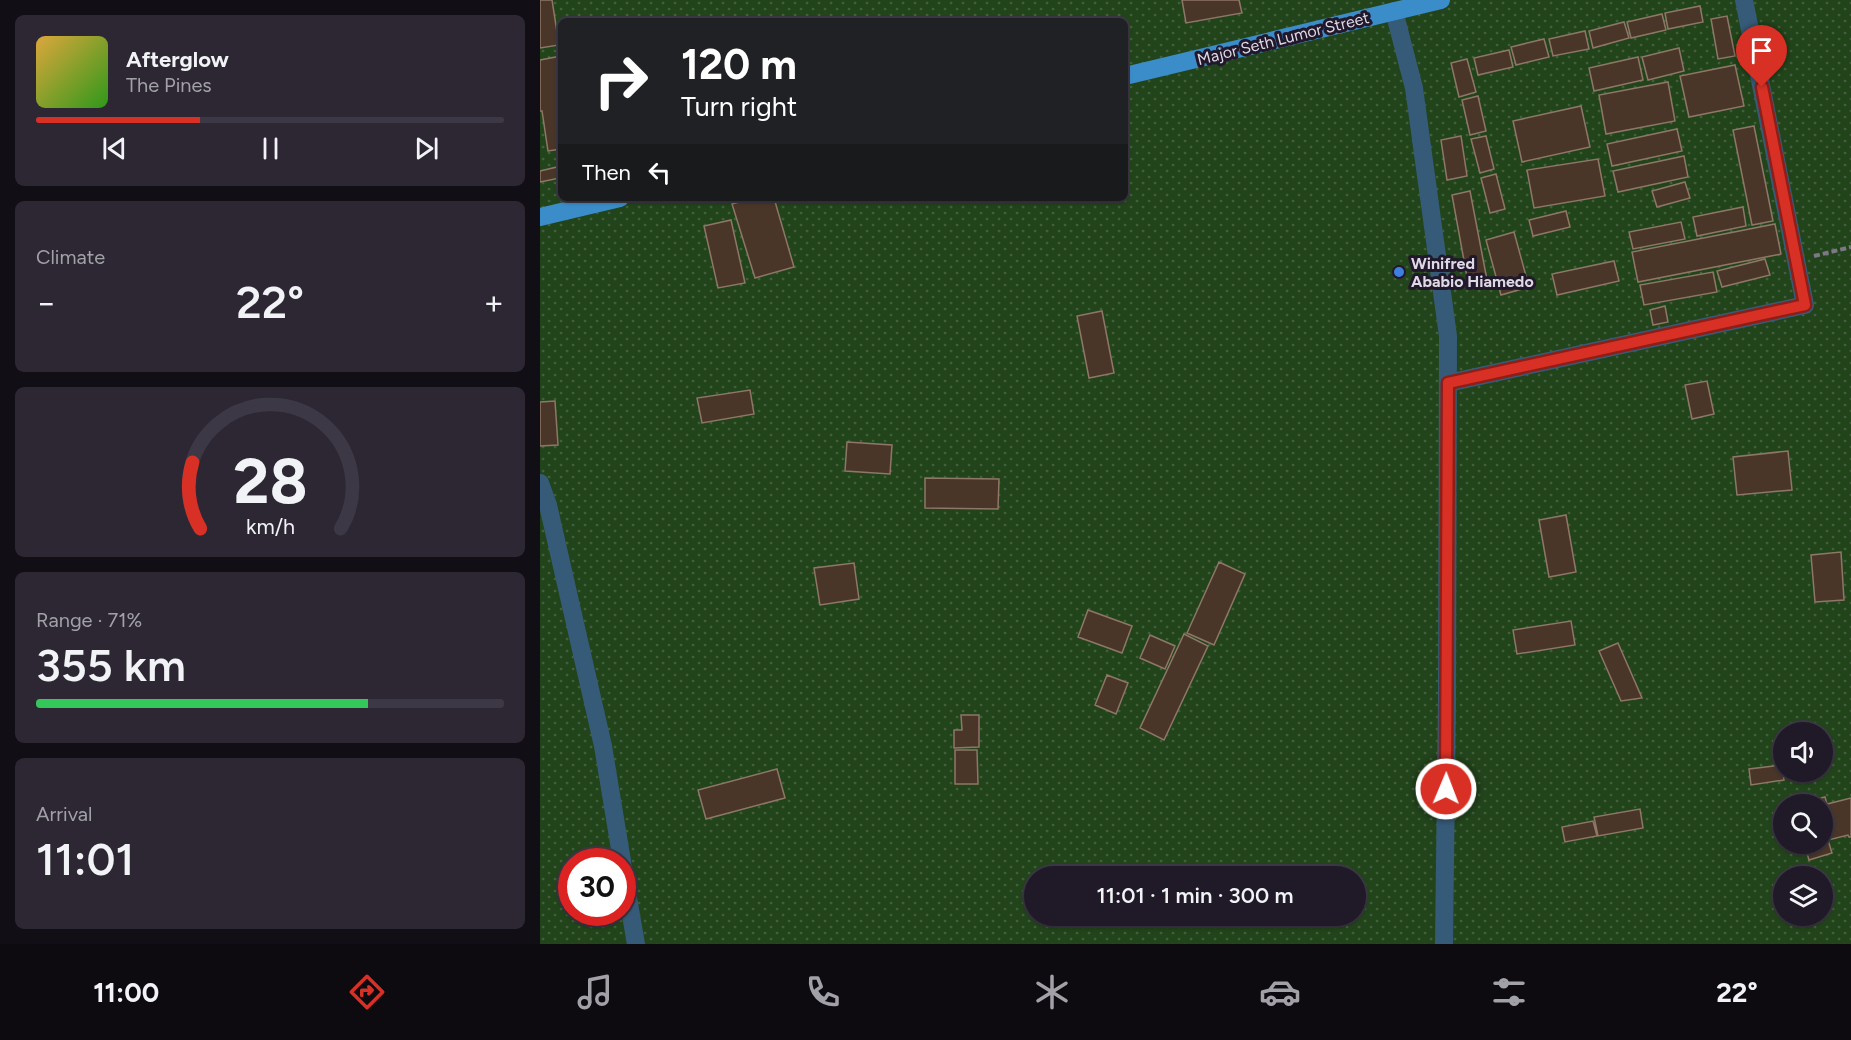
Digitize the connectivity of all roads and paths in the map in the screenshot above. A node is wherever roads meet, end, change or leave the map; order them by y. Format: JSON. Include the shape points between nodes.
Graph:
{"nodes":[{"id":1,"x":1441,"y":0,"type":"edge"},
{"id":2,"x":1744,"y":0,"type":"edge"},
{"id":3,"x":1394,"y":11,"type":"junction"},
{"id":4,"x":1128,"y":75,"type":"edge"},
{"id":5,"x":607,"y":201,"type":"edge"},
{"id":6,"x":540,"y":217,"type":"edge"},
{"id":7,"x":1851,"y":247,"type":"edge"},
{"id":8,"x":1796,"y":261,"type":"junction"},
{"id":9,"x":1448,"y":383,"type":"junction"},
{"id":10,"x":540,"y":483,"type":"edge"},
{"id":11,"x":620,"y":848,"type":"edge"},
{"id":12,"x":633,"y":926,"type":"edge"},
{"id":13,"x":636,"y":944,"type":"edge"},
{"id":14,"x":1444,"y":944,"type":"edge"}],
"edges":[{"from":1,"to":3,"type":"main road","name":"Major Seth Lumor Street"},
{"from":2,"to":8,"type":"street"},
{"from":3,"to":4,"type":"main road","name":"Major Seth Lumor Street"},
{"from":3,"to":9,"type":"street","via":[[1416,99],[1448,336]]},
{"from":5,"to":6,"type":"main road"},
{"from":7,"to":8,"type":"path"},
{"from":8,"to":9,"type":"street","via":[[1805,305]]},
{"from":9,"to":14,"type":"street"},
{"from":10,"to":11,"type":"street","via":[[603,746]]},
{"from":12,"to":13,"type":"street"}]}
